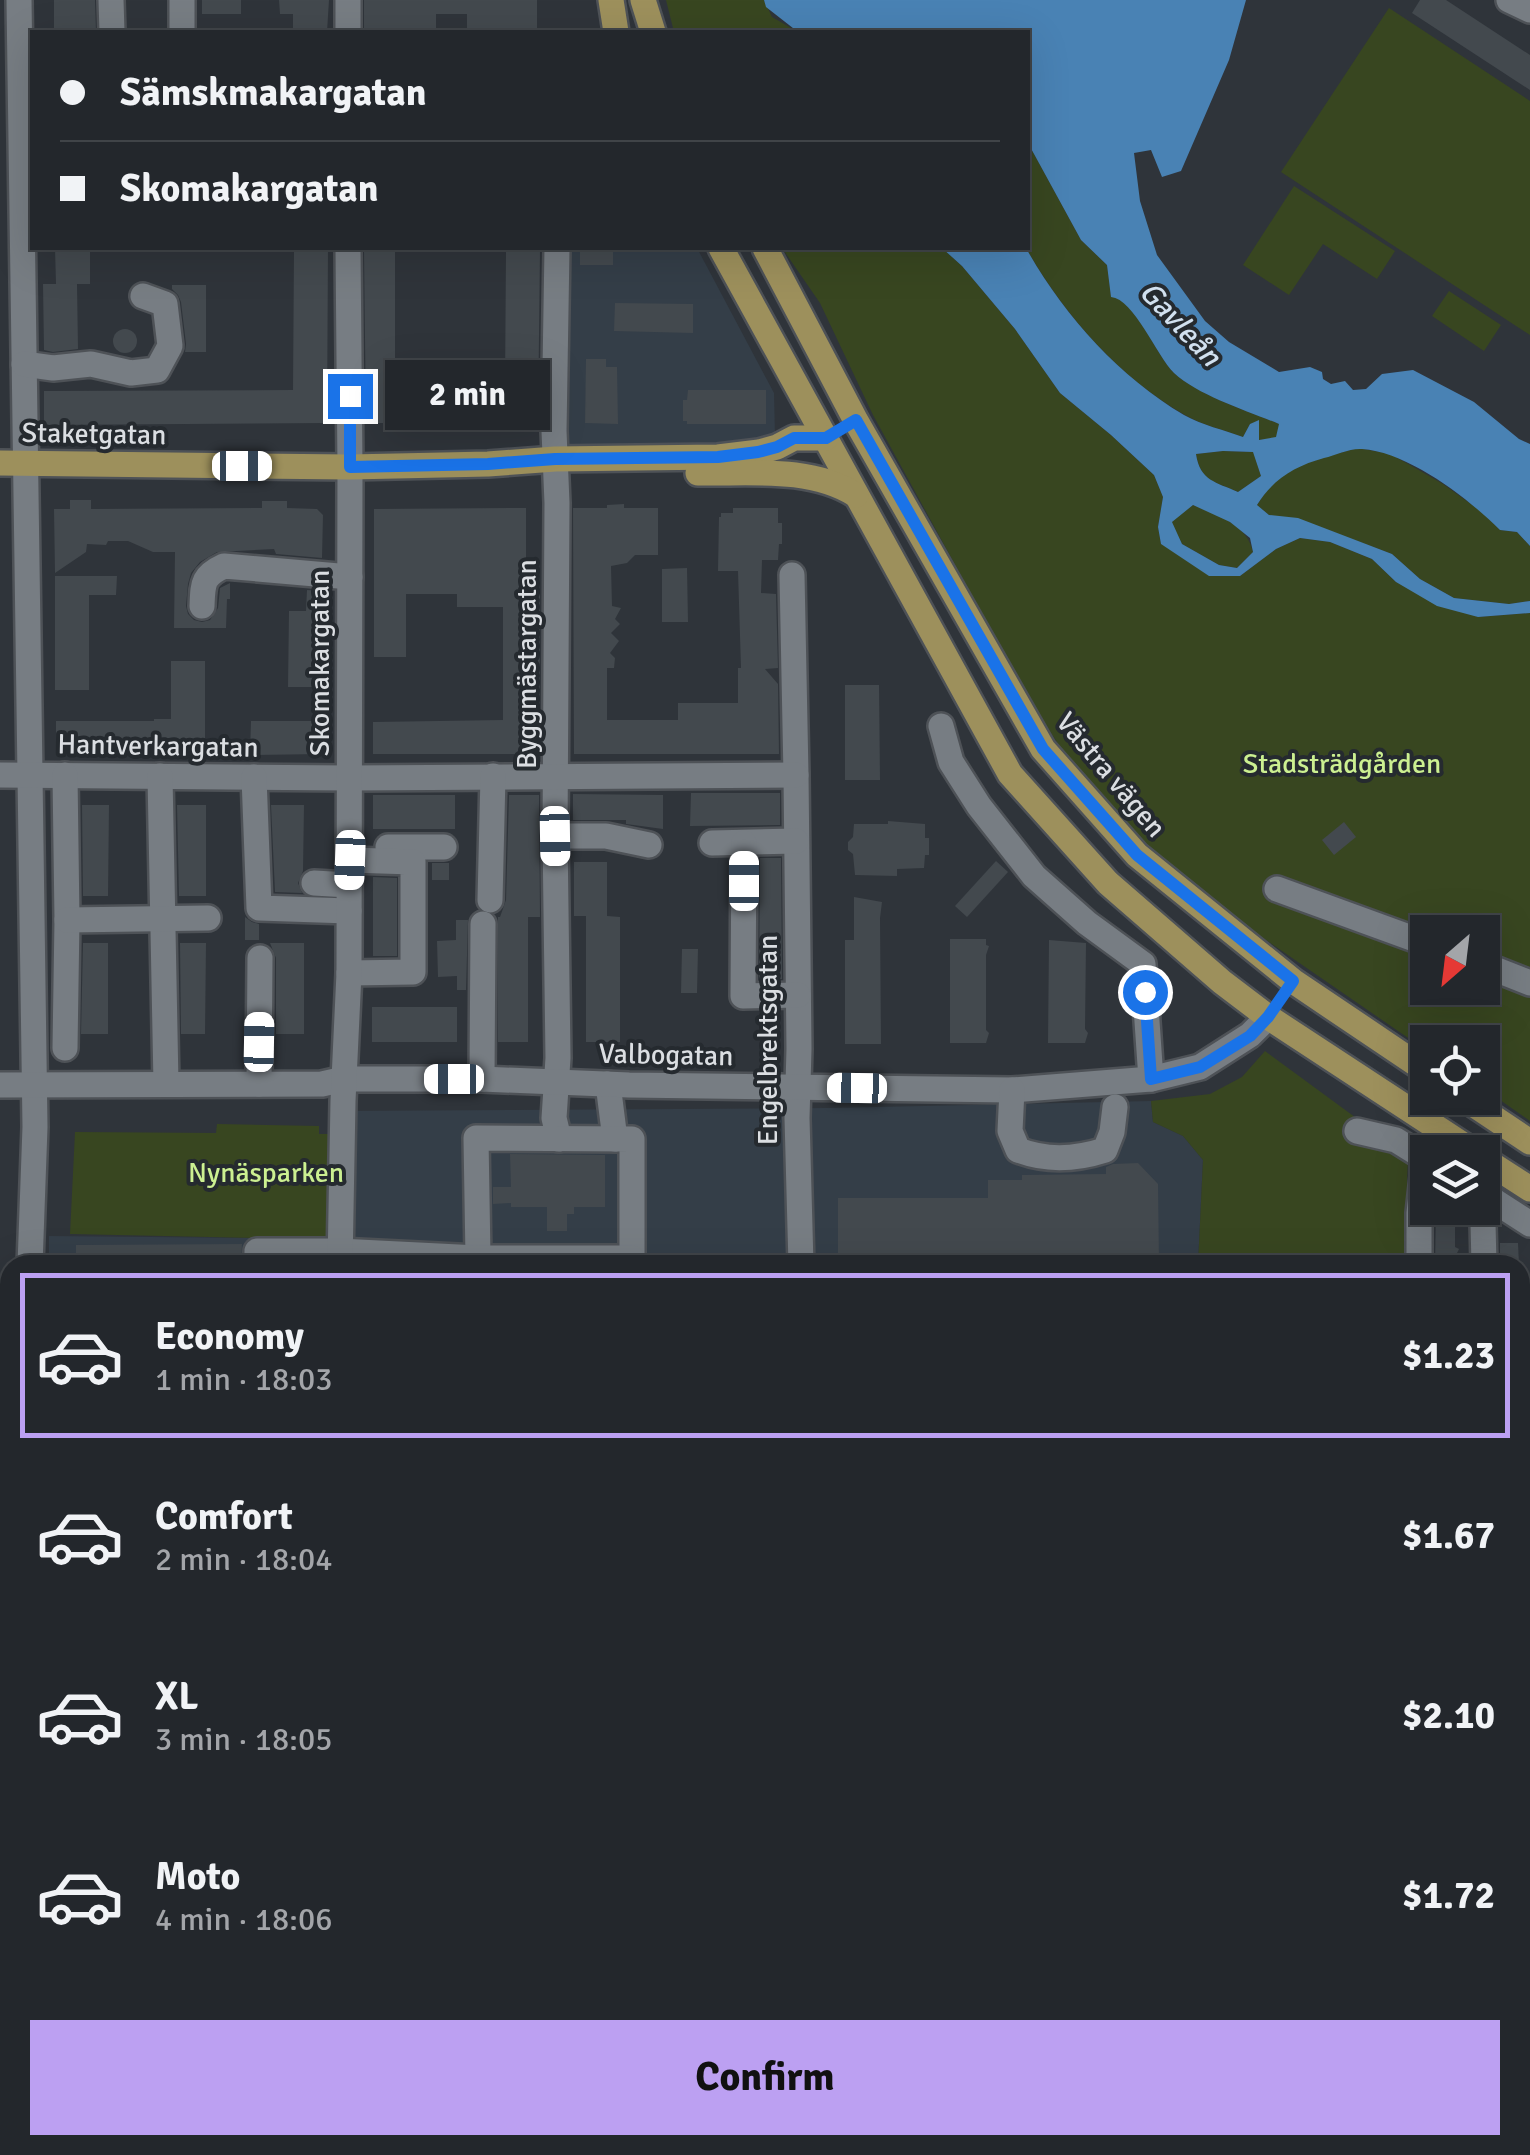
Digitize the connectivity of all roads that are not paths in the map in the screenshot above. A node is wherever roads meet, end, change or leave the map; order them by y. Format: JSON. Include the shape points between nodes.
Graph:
{"nodes":[{"id":1,"x":19,"y":0,"type":"edge"},
{"id":2,"x":112,"y":0,"type":"edge"},
{"id":3,"x":182,"y":0,"type":"edge"},
{"id":4,"x":348,"y":0,"type":"edge"},
{"id":5,"x":611,"y":0,"type":"edge"},
{"id":6,"x":644,"y":0,"type":"edge"},
{"id":7,"x":1509,"y":0,"type":"edge"},
{"id":8,"x":1530,"y":10,"type":"edge"},
{"id":9,"x":112,"y":30,"type":"edge"},
{"id":10,"x":182,"y":30,"type":"edge"},
{"id":11,"x":348,"y":30,"type":"edge"},
{"id":12,"x":616,"y":30,"type":"edge"},
{"id":13,"x":652,"y":30,"type":"edge"},
{"id":14,"x":17,"y":160,"type":"edge"},
{"id":15,"x":348,"y":250,"type":"edge"},
{"id":16,"x":557,"y":250,"type":"edge"},
{"id":17,"x":723,"y":250,"type":"edge"},
{"id":18,"x":766,"y":250,"type":"edge"},
{"id":19,"x":143,"y":296,"type":"dead end"},
{"id":20,"x":24,"y":364,"type":"junction"},
{"id":21,"x":856,"y":420,"type":"junction"},
{"id":22,"x":826,"y":438,"type":"junction"},
{"id":23,"x":12,"y":463,"type":"edge"},
{"id":24,"x":555,"y":465,"type":"junction"},
{"id":25,"x":350,"y":467,"type":"junction"},
{"id":26,"x":748,"y":474,"type":"junction"},
{"id":27,"x":856,"y":494,"type":"junction"},
{"id":28,"x":792,"y":575,"type":"dead end"},
{"id":29,"x":350,"y":577,"type":"junction"},
{"id":30,"x":202,"y":606,"type":"dead end"},
{"id":31,"x":941,"y":726,"type":"dead end"},
{"id":32,"x":0,"y":774,"type":"edge"},
{"id":33,"x":30,"y":774,"type":"junction"},
{"id":34,"x":65,"y":775,"type":"junction"},
{"id":35,"x":557,"y":775,"type":"junction"},
{"id":36,"x":796,"y":775,"type":"junction"},
{"id":37,"x":160,"y":776,"type":"junction"},
{"id":38,"x":493,"y":776,"type":"junction"},
{"id":39,"x":254,"y":777,"type":"junction"},
{"id":40,"x":349,"y":778,"type":"junction"},
{"id":41,"x":555,"y":836,"type":"junction"},
{"id":42,"x":796,"y":842,"type":"junction"},
{"id":43,"x":712,"y":843,"type":"dead end"},
{"id":44,"x":744,"y":843,"type":"junction"},
{"id":45,"x":649,"y":845,"type":"dead end"},
{"id":46,"x":444,"y":847,"type":"dead end"},
{"id":47,"x":349,"y":876,"type":"junction"},
{"id":48,"x":314,"y":883,"type":"dead end"},
{"id":49,"x":1277,"y":889,"type":"dead end"},
{"id":50,"x":208,"y":918,"type":"dead end"},
{"id":51,"x":68,"y":920,"type":"junction"},
{"id":52,"x":163,"y":920,"type":"junction"},
{"id":53,"x":1410,"y":937,"type":"edge"},
{"id":54,"x":260,"y":958,"type":"dead end"},
{"id":55,"x":1500,"y":971,"type":"edge"},
{"id":56,"x":349,"y":973,"type":"junction"},
{"id":57,"x":1293,"y":981,"type":"junction"},
{"id":58,"x":1530,"y":983,"type":"edge"},
{"id":59,"x":798,"y":995,"type":"junction"},
{"id":60,"x":1268,"y":1017,"type":"junction"},
{"id":61,"x":65,"y":1048,"type":"dead end"},
{"id":62,"x":1410,"y":1060,"type":"edge"},
{"id":63,"x":344,"y":1079,"type":"junction"},
{"id":64,"x":482,"y":1079,"type":"junction"},
{"id":65,"x":1151,"y":1079,"type":"junction"},
{"id":66,"x":557,"y":1081,"type":"junction"},
{"id":67,"x":34,"y":1084,"type":"junction"},
{"id":68,"x":166,"y":1084,"type":"junction"},
{"id":69,"x":259,"y":1084,"type":"junction"},
{"id":70,"x":608,"y":1084,"type":"junction"},
{"id":71,"x":0,"y":1085,"type":"edge"},
{"id":72,"x":798,"y":1087,"type":"junction"},
{"id":73,"x":1012,"y":1090,"type":"junction"},
{"id":74,"x":1115,"y":1108,"type":"dead end"},
{"id":75,"x":1490,"y":1115,"type":"edge"},
{"id":76,"x":1356,"y":1130,"type":"dead end"},
{"id":77,"x":1448,"y":1135,"type":"edge"},
{"id":78,"x":559,"y":1138,"type":"junction"},
{"id":79,"x":615,"y":1139,"type":"junction"},
{"id":80,"x":1530,"y":1142,"type":"edge"},
{"id":81,"x":1410,"y":1149,"type":"edge"},
{"id":82,"x":1500,"y":1170,"type":"edge"},
{"id":83,"x":1530,"y":1189,"type":"edge"},
{"id":84,"x":1500,"y":1204,"type":"edge"},
{"id":85,"x":1530,"y":1224,"type":"edge"},
{"id":86,"x":1419,"y":1225,"type":"edge"},
{"id":87,"x":1483,"y":1225,"type":"edge"},
{"id":88,"x":30,"y":1255,"type":"edge"},
{"id":89,"x":257,"y":1255,"type":"edge"},
{"id":90,"x":309,"y":1255,"type":"edge"},
{"id":91,"x":340,"y":1255,"type":"edge"},
{"id":92,"x":478,"y":1255,"type":"edge"},
{"id":93,"x":631,"y":1255,"type":"edge"},
{"id":94,"x":802,"y":1255,"type":"edge"},
{"id":95,"x":1419,"y":1255,"type":"edge"},
{"id":96,"x":1484,"y":1255,"type":"edge"}],
"edges":[{"from":1,"to":14,"type":"street"},
{"from":2,"to":9,"type":"street"},
{"from":3,"to":10,"type":"street"},
{"from":4,"to":11,"type":"street"},
{"from":5,"to":12,"type":"main road"},
{"from":6,"to":13,"type":"main road"},
{"from":7,"to":8,"type":"street"},
{"from":14,"to":20,"type":"street"},
{"from":15,"to":25,"type":"street","name":"Skomakargatan"},
{"from":16,"to":24,"type":"street","name":"Byggmästargatan"},
{"from":17,"to":22,"type":"main road"},
{"from":18,"to":21,"type":"main road","name":"Västra vägen"},
{"from":19,"to":20,"type":"street","via":[[165,304],[168,318],[170,346],[156,370]]},
{"from":20,"to":23,"type":"street"},
{"from":21,"to":22,"type":"main road"},
{"from":21,"to":57,"type":"main road","name":"Västra vägen","via":[[1043,749],[1137,855]]},
{"from":22,"to":24,"type":"main road","name":"Staketgatan","via":[[794,438],[718,457]]},
{"from":22,"to":26,"type":"main road","name":"Staketgatan","via":[[794,462]]},
{"from":22,"to":27,"type":"main road"},
{"from":23,"to":25,"type":"main road","name":"Staketgatan"},
{"from":23,"to":33,"type":"street"},
{"from":24,"to":25,"type":"main road","name":"Staketgatan"},
{"from":24,"to":26,"type":"main road","name":"Staketgatan"},
{"from":24,"to":35,"type":"street","name":"Byggmästargatan"},
{"from":25,"to":29,"type":"street","name":"Skomakargatan"},
{"from":26,"to":27,"type":"main road","name":"Staketgatan","via":[[810,476]]},
{"from":27,"to":60,"type":"main road","via":[[1010,774],[1108,883]]},
{"from":28,"to":36,"type":"street","name":"Engelbrektsgatan"},
{"from":29,"to":30,"type":"street","via":[[224,566],[203,584]]},
{"from":29,"to":40,"type":"street","name":"Skomakargatan"},
{"from":31,"to":65,"type":"street","via":[[951,762],[1034,876],[1143,964]]},
{"from":32,"to":33,"type":"street","name":"Hantverkargatan"},
{"from":33,"to":34,"type":"street","name":"Hantverkargatan"},
{"from":33,"to":67,"type":"street"},
{"from":34,"to":37,"type":"street","name":"Hantverkargatan"},
{"from":34,"to":51,"type":"street"},
{"from":35,"to":36,"type":"street","name":"Hantverkargatan"},
{"from":35,"to":38,"type":"street","name":"Hantverkargatan"},
{"from":35,"to":41,"type":"street","name":"Byggmästargatan"},
{"from":36,"to":42,"type":"street","name":"Engelbrektsgatan"},
{"from":37,"to":39,"type":"street","name":"Hantverkargatan"},
{"from":37,"to":52,"type":"street"},
{"from":38,"to":40,"type":"street","name":"Hantverkargatan"},
{"from":38,"to":64,"type":"street"},
{"from":39,"to":40,"type":"street","name":"Hantverkargatan"},
{"from":39,"to":47,"type":"street","via":[[260,908]]},
{"from":40,"to":47,"type":"street","name":"Skomakargatan"},
{"from":41,"to":45,"type":"street"},
{"from":41,"to":66,"type":"street","name":"Byggmästargatan"},
{"from":42,"to":44,"type":"street"},
{"from":42,"to":59,"type":"street","name":"Engelbrektsgatan"},
{"from":43,"to":44,"type":"street"},
{"from":44,"to":59,"type":"street","via":[[743,996]]},
{"from":46,"to":47,"type":"street"},
{"from":47,"to":48,"type":"street"},
{"from":47,"to":56,"type":"street","name":"Skomakargatan"},
{"from":47,"to":56,"type":"street","via":[[414,862],[413,972]]},
{"from":49,"to":53,"type":"street"},
{"from":50,"to":52,"type":"street"},
{"from":51,"to":52,"type":"street"},
{"from":51,"to":61,"type":"street"},
{"from":52,"to":68,"type":"street"},
{"from":54,"to":69,"type":"street"},
{"from":55,"to":58,"type":"street"},
{"from":56,"to":63,"type":"street","name":"Skomakargatan"},
{"from":57,"to":60,"type":"main road","name":"Valbogatan"},
{"from":57,"to":62,"type":"main road","name":"Västra vägen"},
{"from":59,"to":72,"type":"street","name":"Engelbrektsgatan"},
{"from":60,"to":65,"type":"street","name":"Valbogatan","via":[[1200,1067]]},
{"from":60,"to":77,"type":"main road"},
{"from":63,"to":64,"type":"street","name":"Valbogatan"},
{"from":63,"to":69,"type":"street","name":"Valbogatan"},
{"from":63,"to":91,"type":"street","name":"Skomakargatan"},
{"from":64,"to":66,"type":"street","name":"Valbogatan"},
{"from":65,"to":73,"type":"street","name":"Valbogatan"},
{"from":66,"to":70,"type":"street","name":"Valbogatan"},
{"from":66,"to":78,"type":"street","name":"Byggmästargatan"},
{"from":67,"to":68,"type":"street","name":"Valbogatan"},
{"from":67,"to":71,"type":"street","name":"Valbogatan"},
{"from":67,"to":88,"type":"street"},
{"from":68,"to":69,"type":"street","name":"Valbogatan"},
{"from":70,"to":72,"type":"street","name":"Valbogatan"},
{"from":70,"to":79,"type":"street"},
{"from":72,"to":73,"type":"street","name":"Valbogatan"},
{"from":72,"to":94,"type":"street","name":"Engelbrektsgatan"},
{"from":73,"to":74,"type":"street","via":[[1010,1131],[1018,1150],[1035,1157],[1105,1150]]},
{"from":75,"to":80,"type":"main road"},
{"from":76,"to":81,"type":"street"},
{"from":78,"to":79,"type":"street"},
{"from":78,"to":92,"type":"street","via":[[476,1138]]},
{"from":79,"to":93,"type":"street","via":[[632,1139]]},
{"from":82,"to":83,"type":"main road"},
{"from":84,"to":85,"type":"street"},
{"from":86,"to":95,"type":"street"},
{"from":87,"to":96,"type":"street"},
{"from":89,"to":90,"type":"street"}]}
